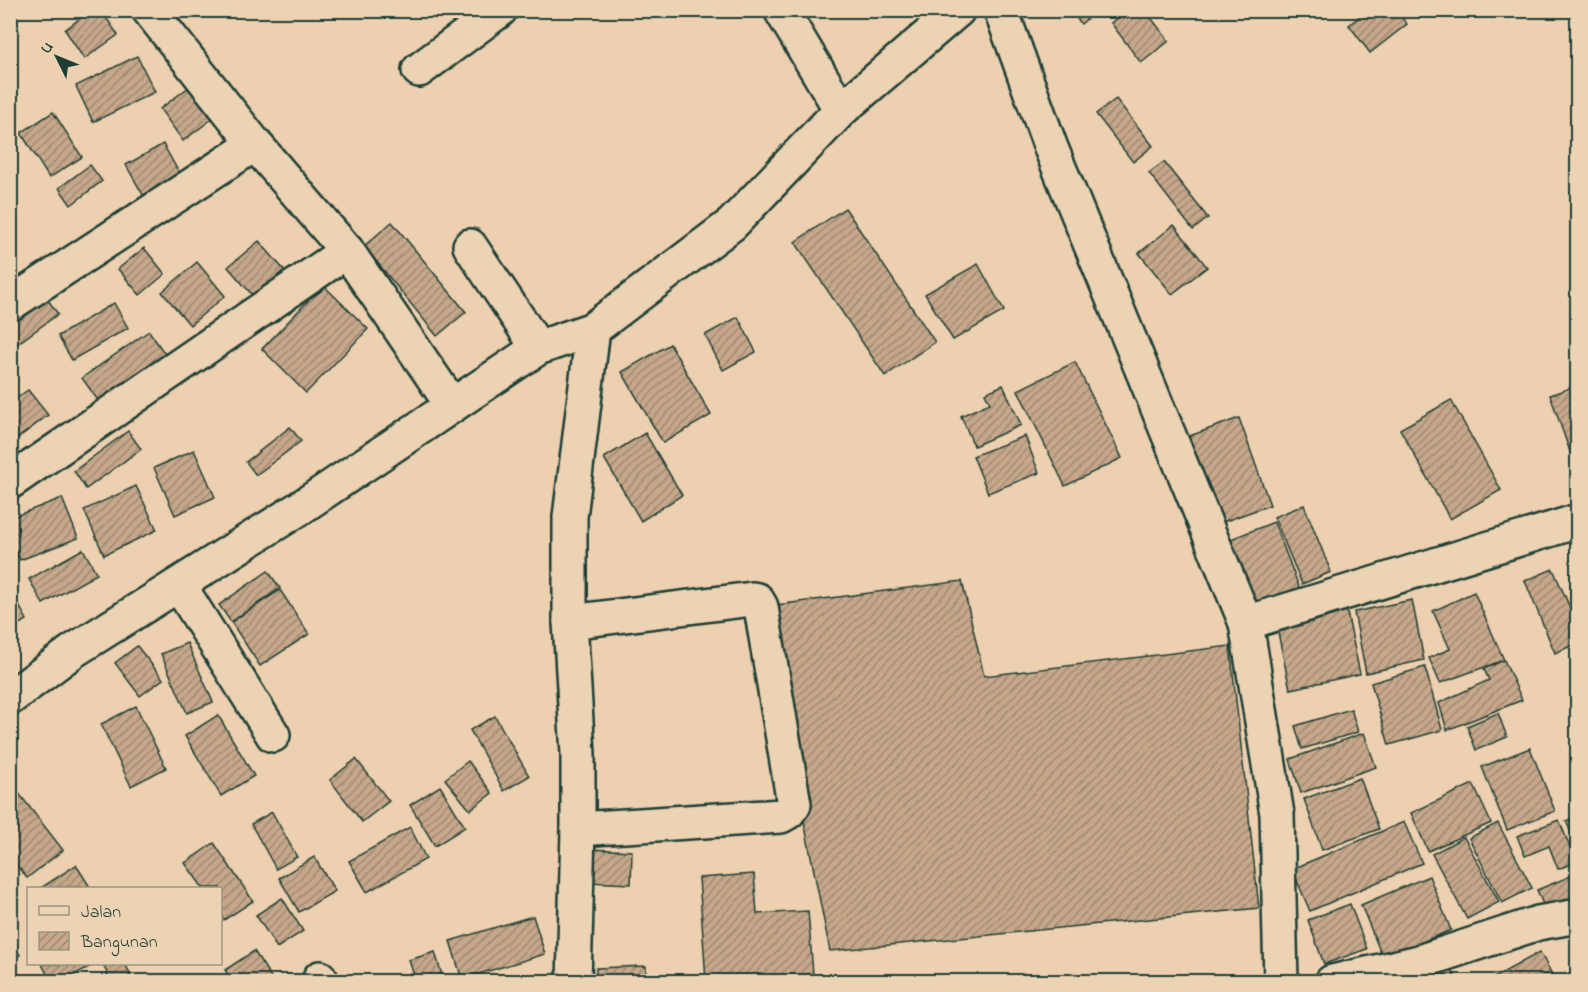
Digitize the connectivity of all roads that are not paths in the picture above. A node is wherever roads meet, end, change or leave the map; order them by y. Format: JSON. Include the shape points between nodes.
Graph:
{"nodes":[{"id":1,"x":149,"y":10,"type":"edge"},
{"id":2,"x":500,"y":10,"type":"edge"},
{"id":3,"x":781,"y":10,"type":"edge"},
{"id":4,"x":958,"y":10,"type":"edge"},
{"id":5,"x":1000,"y":10,"type":"edge"},
{"id":6,"x":418,"y":70,"type":"dead end"},
{"id":7,"x":841,"y":111,"type":"junction"},
{"id":8,"x":255,"y":144,"type":"junction"},
{"id":9,"x":470,"y":246,"type":"dead end"},
{"id":10,"x":347,"y":250,"type":"junction"},
{"id":11,"x":10,"y":304,"type":"edge"},
{"id":12,"x":593,"y":329,"type":"junction"},
{"id":13,"x":538,"y":348,"type":"junction"},
{"id":14,"x":452,"y":405,"type":"junction"},
{"id":15,"x":10,"y":482,"type":"edge"},
{"id":16,"x":1578,"y":521,"type":"edge"},
{"id":17,"x":178,"y":585,"type":"junction"},
{"id":18,"x":570,"y":622,"type":"junction"},
{"id":19,"x":1246,"y":623,"type":"junction"},
{"id":20,"x":10,"y":698,"type":"edge"},
{"id":21,"x":273,"y":735,"type":"dead end"},
{"id":22,"x":578,"y":829,"type":"junction"},
{"id":23,"x":1578,"y":916,"type":"edge"},
{"id":24,"x":574,"y":981,"type":"edge"},
{"id":25,"x":1281,"y":981,"type":"edge"},
{"id":26,"x":1332,"y":981,"type":"edge"}],
"edges":[{"from":1,"to":8,"type":"street"},
{"from":2,"to":6,"type":"street"},
{"from":3,"to":7,"type":"street"},
{"from":4,"to":7,"type":"street"},
{"from":5,"to":19,"type":"street","via":[[1051,148]]},
{"from":7,"to":12,"type":"street","via":[[732,224]]},
{"from":8,"to":10,"type":"street"},
{"from":8,"to":11,"type":"street"},
{"from":9,"to":13,"type":"street"},
{"from":10,"to":14,"type":"street"},
{"from":10,"to":15,"type":"street"},
{"from":12,"to":13,"type":"street"},
{"from":12,"to":18,"type":"street","via":[[570,517]]},
{"from":13,"to":14,"type":"street"},
{"from":14,"to":17,"type":"street"},
{"from":16,"to":19,"type":"street"},
{"from":17,"to":20,"type":"street","via":[[73,651]]},
{"from":17,"to":21,"type":"street"},
{"from":18,"to":22,"type":"street"},
{"from":18,"to":22,"type":"street","via":[[757,600],[794,804],[781,816]]},
{"from":19,"to":25,"type":"street","via":[[1277,814]]},
{"from":22,"to":24,"type":"street"},
{"from":23,"to":26,"type":"street","via":[[1538,923],[1419,962]]}]}
